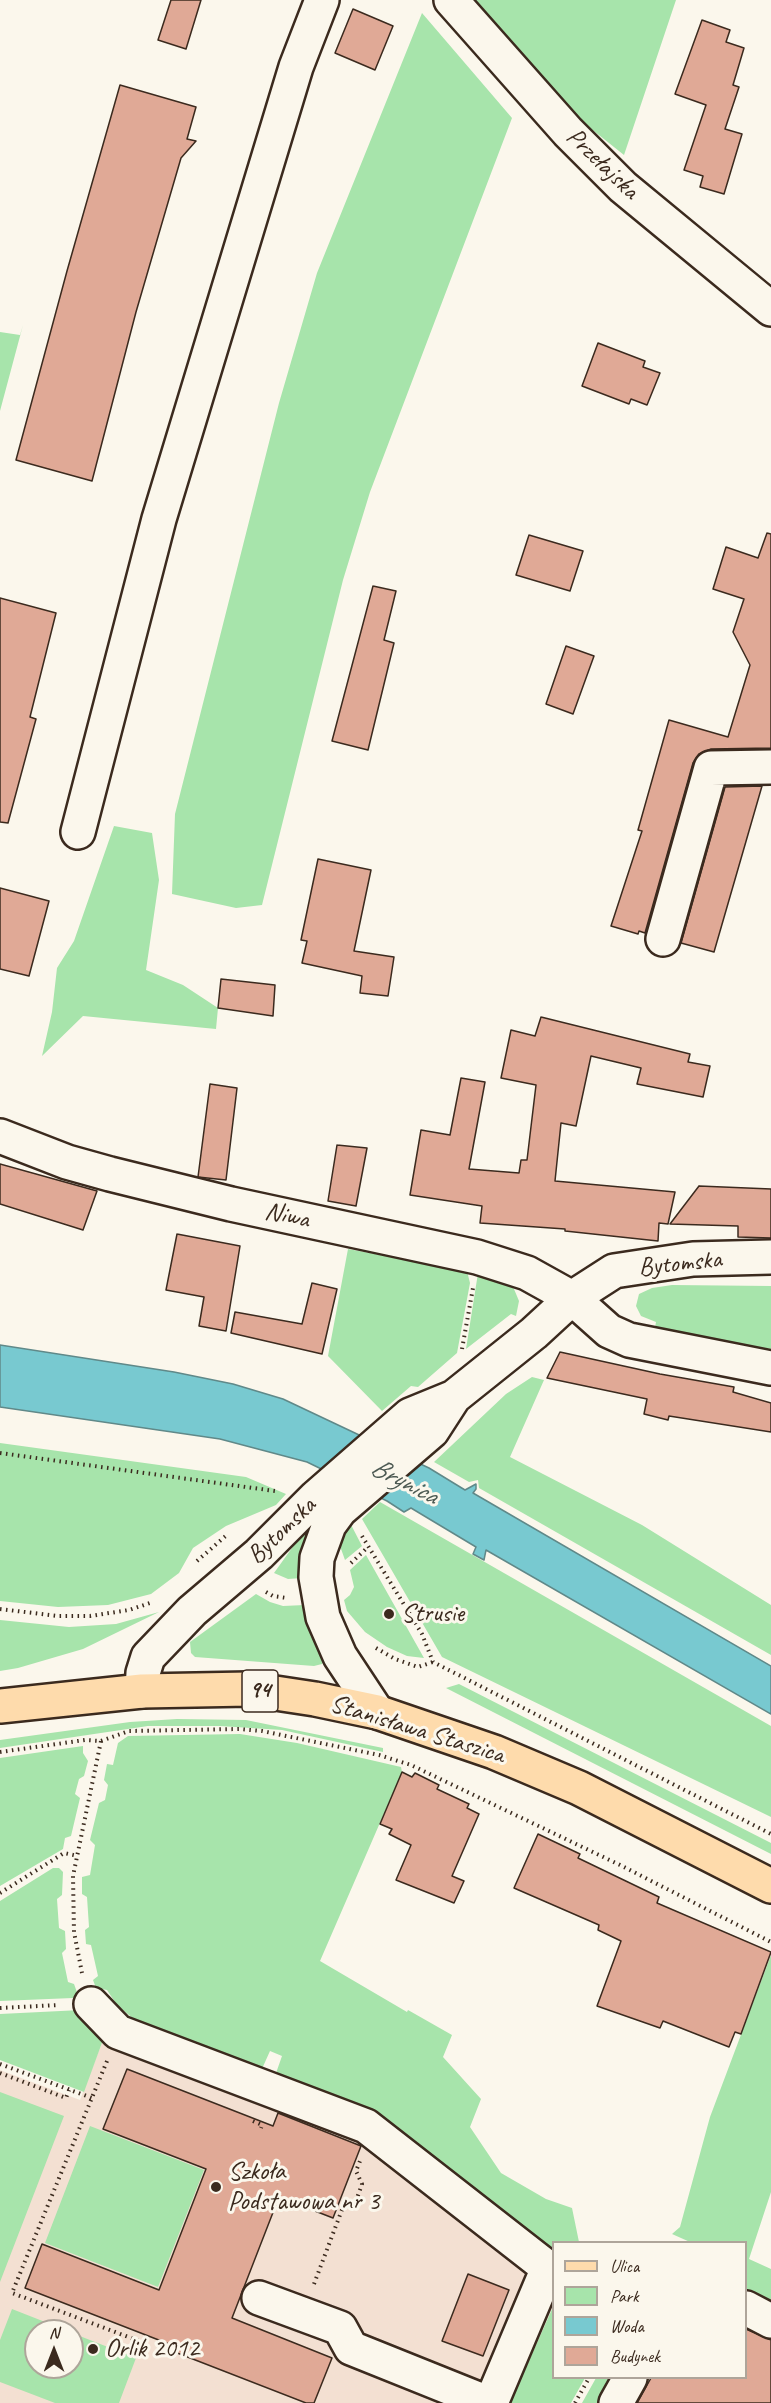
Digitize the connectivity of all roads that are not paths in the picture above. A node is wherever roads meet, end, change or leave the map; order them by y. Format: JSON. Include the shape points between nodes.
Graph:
{"nodes":[{"id":1,"x":322,"y":0,"type":"edge"},
{"id":2,"x":450,"y":0,"type":"edge"},
{"id":3,"x":771,"y":309,"type":"edge"},
{"id":4,"x":771,"y":767,"type":"edge"},
{"id":5,"x":78,"y":832,"type":"dead end"},
{"id":6,"x":663,"y":939,"type":"dead end"},
{"id":7,"x":0,"y":1136,"type":"edge"},
{"id":8,"x":771,"y":1257,"type":"edge"},
{"id":9,"x":572,"y":1298,"type":"junction"},
{"id":10,"x":771,"y":1368,"type":"edge"},
{"id":11,"x":326,"y":1507,"type":"junction"},
{"id":12,"x":142,"y":1691,"type":"junction"},
{"id":13,"x":0,"y":1706,"type":"edge"},
{"id":14,"x":377,"y":1712,"type":"junction"},
{"id":15,"x":771,"y":1886,"type":"edge"},
{"id":16,"x":88,"y":1993,"type":"road end"},
{"id":17,"x":551,"y":2268,"type":"edge"},
{"id":18,"x":259,"y":2298,"type":"dead end"},
{"id":19,"x":747,"y":2309,"type":"edge"},
{"id":20,"x":771,"y":2321,"type":"edge"},
{"id":21,"x":490,"y":2403,"type":"edge"}],
"edges":[{"from":1,"to":5,"type":"street","via":[[296,67],[159,519]]},
{"from":2,"to":3,"type":"street","name":"Przełajska","via":[[568,132],[623,187]]},
{"from":4,"to":6,"type":"street","via":[[711,768]]},
{"from":7,"to":9,"type":"street","name":"Niwa","via":[[110,1174],[477,1257],[527,1273]]},
{"from":8,"to":9,"type":"street","name":"Bytomska","via":[[693,1260],[614,1271]]},
{"from":9,"to":10,"type":"street","name":"Niwa","via":[[609,1331],[629,1340]]},
{"from":9,"to":11,"type":"street","name":"Bytomska"},
{"from":11,"to":12,"type":"street","name":"Bytomska","via":[[259,1554],[192,1611],[148,1657]]},
{"from":11,"to":14,"type":"street","name":"Bytomska","via":[[329,1525],[319,1552],[318,1597],[340,1656]]},
{"from":12,"to":13,"type":"main road","name":"Stanisława Staszica","number":"94"},
{"from":12,"to":14,"type":"main road","name":"Stanisława Staszica","number":"94","via":[[249,1689]]},
{"from":14,"to":15,"type":"main road","name":"Stanisława Staszica","number":"94","via":[[494,1752],[579,1788]]},
{"from":16,"to":17,"type":"street","via":[[118,2032],[371,2130]]},
{"from":17,"to":21,"type":"street"},
{"from":18,"to":21,"type":"street","via":[[340,2328],[351,2348]]},
{"from":19,"to":20,"type":"street"}]}
